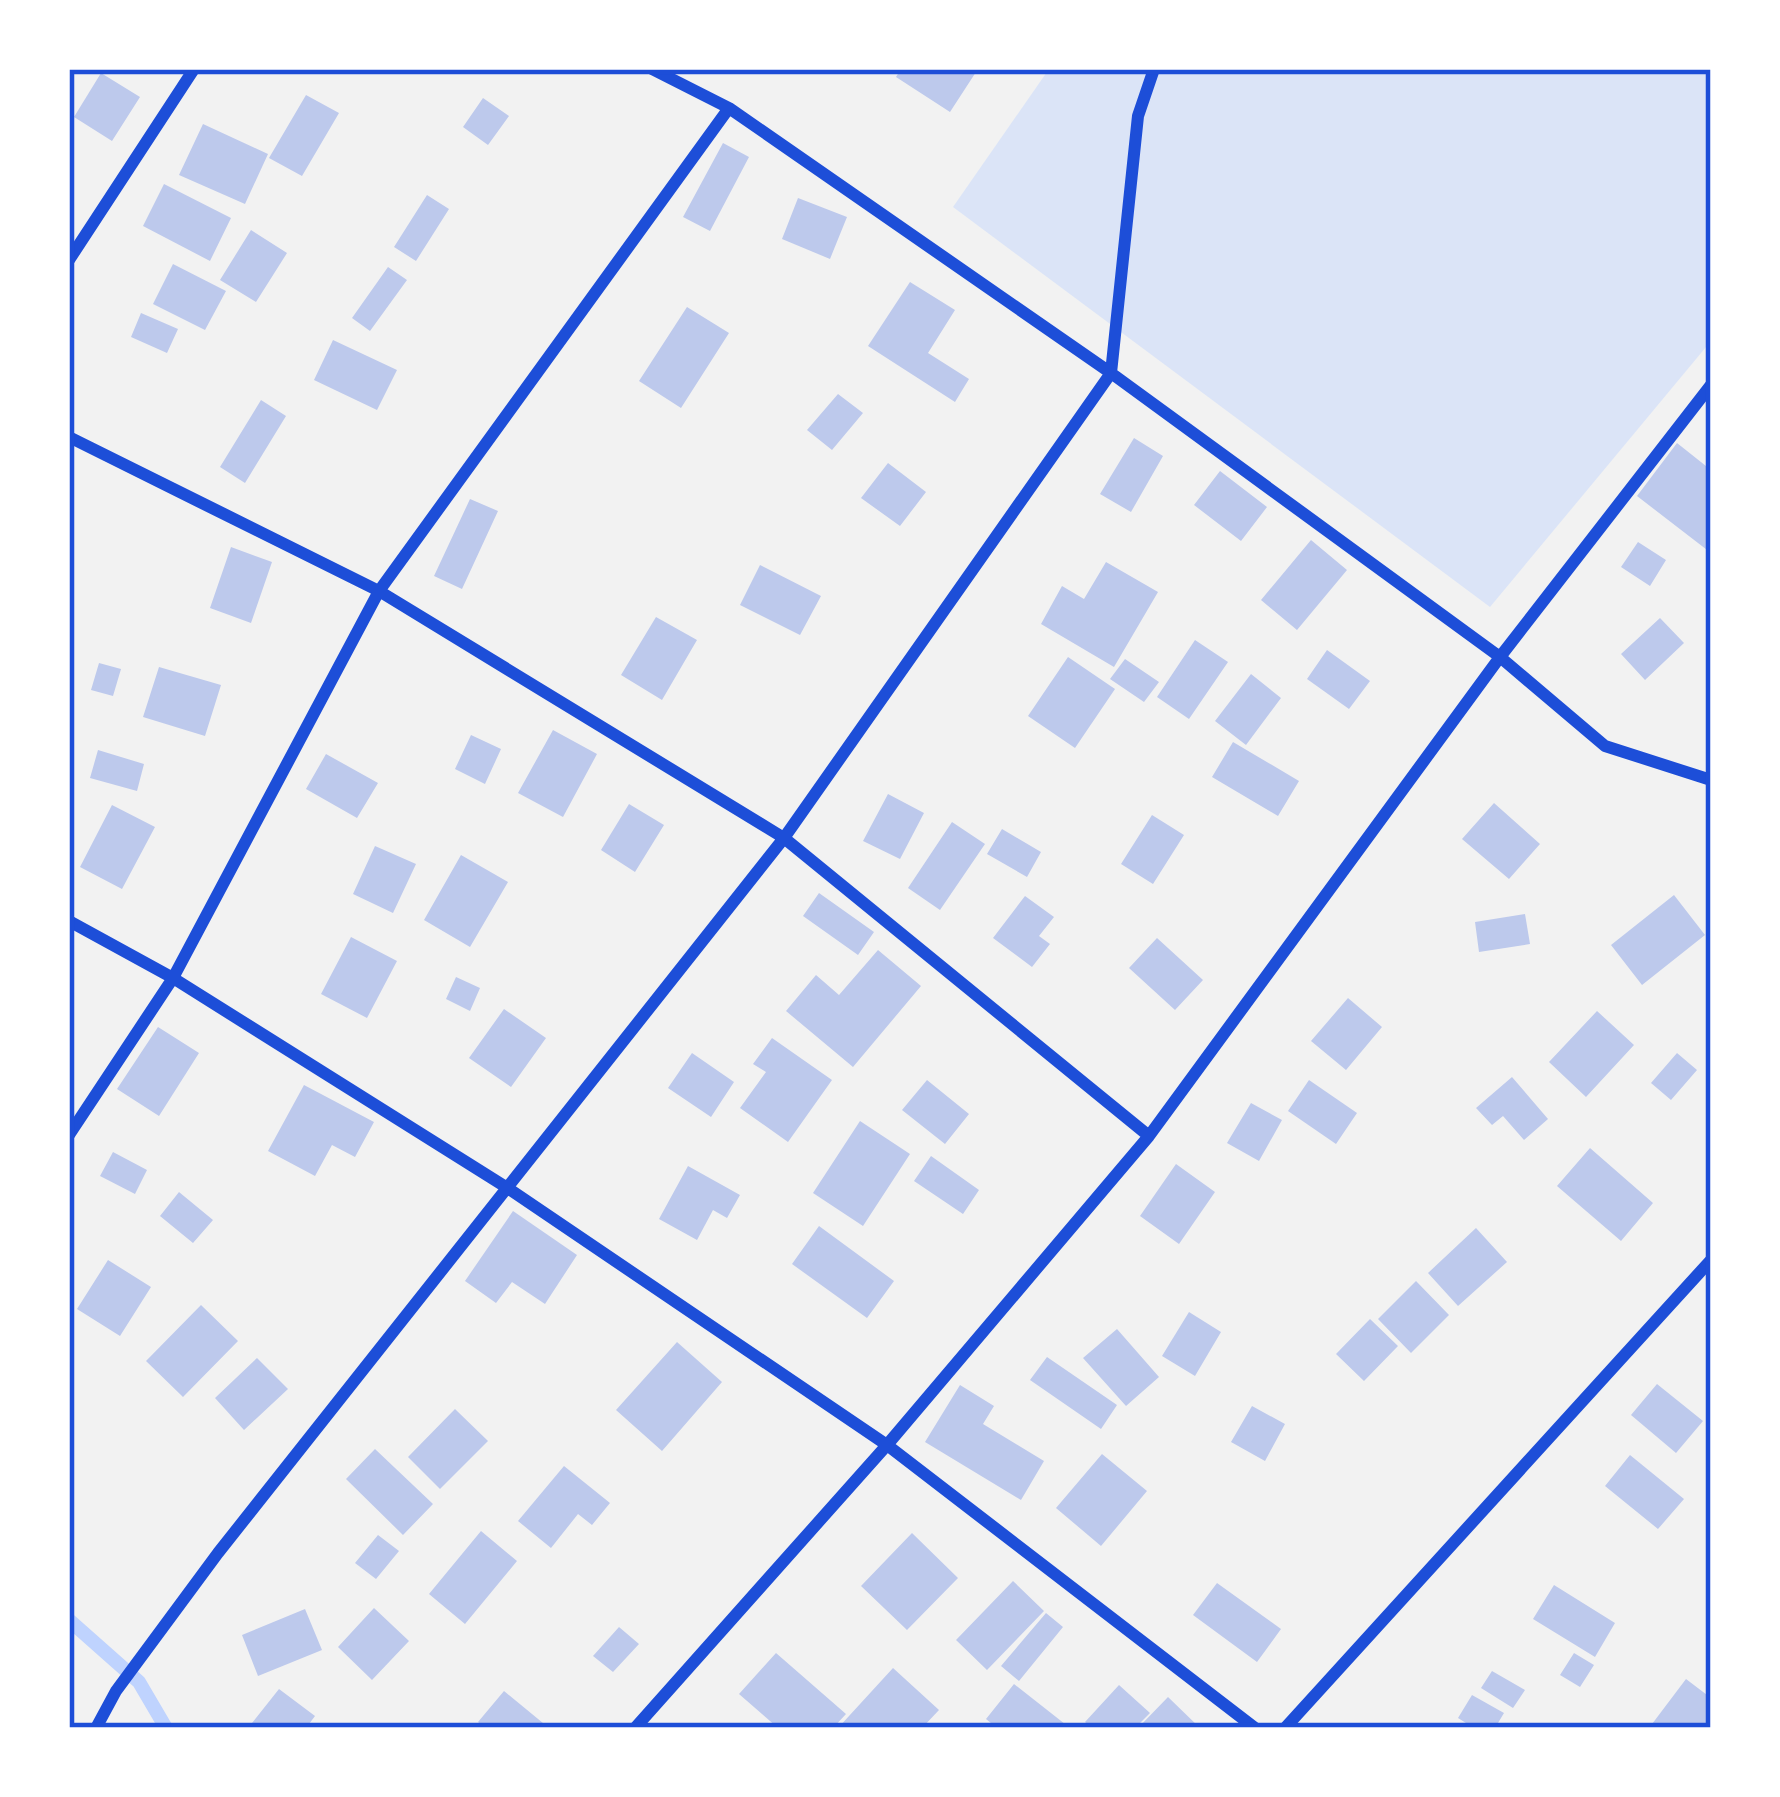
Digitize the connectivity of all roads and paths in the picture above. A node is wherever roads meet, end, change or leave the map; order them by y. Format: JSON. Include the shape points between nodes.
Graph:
{"nodes":[{"id":1,"x":194,"y":69,"type":"edge"},
{"id":2,"x":652,"y":69,"type":"edge"},
{"id":3,"x":1154,"y":69,"type":"edge"},
{"id":4,"x":729,"y":108,"type":"junction"},
{"id":5,"x":69,"y":260,"type":"edge"},
{"id":6,"x":1111,"y":373,"type":"junction"},
{"id":7,"x":1711,"y":385,"type":"edge"},
{"id":8,"x":69,"y":437,"type":"edge"},
{"id":9,"x":379,"y":591,"type":"junction"},
{"id":10,"x":1500,"y":657,"type":"junction"},
{"id":11,"x":1711,"y":780,"type":"edge"},
{"id":12,"x":784,"y":838,"type":"junction"},
{"id":13,"x":69,"y":921,"type":"edge"},
{"id":14,"x":172,"y":979,"type":"junction"},
{"id":15,"x":69,"y":1135,"type":"edge"},
{"id":16,"x":1149,"y":1136,"type":"junction"},
{"id":17,"x":509,"y":1189,"type":"junction"},
{"id":18,"x":1711,"y":1261,"type":"edge"},
{"id":19,"x":886,"y":1445,"type":"junction"},
{"id":20,"x":96,"y":1728,"type":"edge"},
{"id":21,"x":635,"y":1728,"type":"edge"},
{"id":22,"x":1255,"y":1728,"type":"edge"},
{"id":23,"x":1285,"y":1728,"type":"edge"}],
"edges":[{"from":1,"to":5,"type":"street"},
{"from":2,"to":4,"type":"street"},
{"from":3,"to":6,"type":"street","via":[[1138,116]]},
{"from":4,"to":6,"type":"street"},
{"from":4,"to":9,"type":"street"},
{"from":6,"to":10,"type":"street"},
{"from":6,"to":12,"type":"street"},
{"from":7,"to":10,"type":"street"},
{"from":8,"to":9,"type":"street"},
{"from":9,"to":12,"type":"street"},
{"from":9,"to":14,"type":"street"},
{"from":10,"to":11,"type":"street","via":[[1605,746]]},
{"from":10,"to":16,"type":"street"},
{"from":12,"to":16,"type":"street"},
{"from":12,"to":17,"type":"street"},
{"from":13,"to":14,"type":"street"},
{"from":14,"to":15,"type":"street"},
{"from":14,"to":17,"type":"street"},
{"from":16,"to":19,"type":"street"},
{"from":17,"to":19,"type":"street"},
{"from":17,"to":20,"type":"street","via":[[218,1553]]},
{"from":18,"to":23,"type":"street"},
{"from":19,"to":21,"type":"street"},
{"from":19,"to":22,"type":"street"}]}
